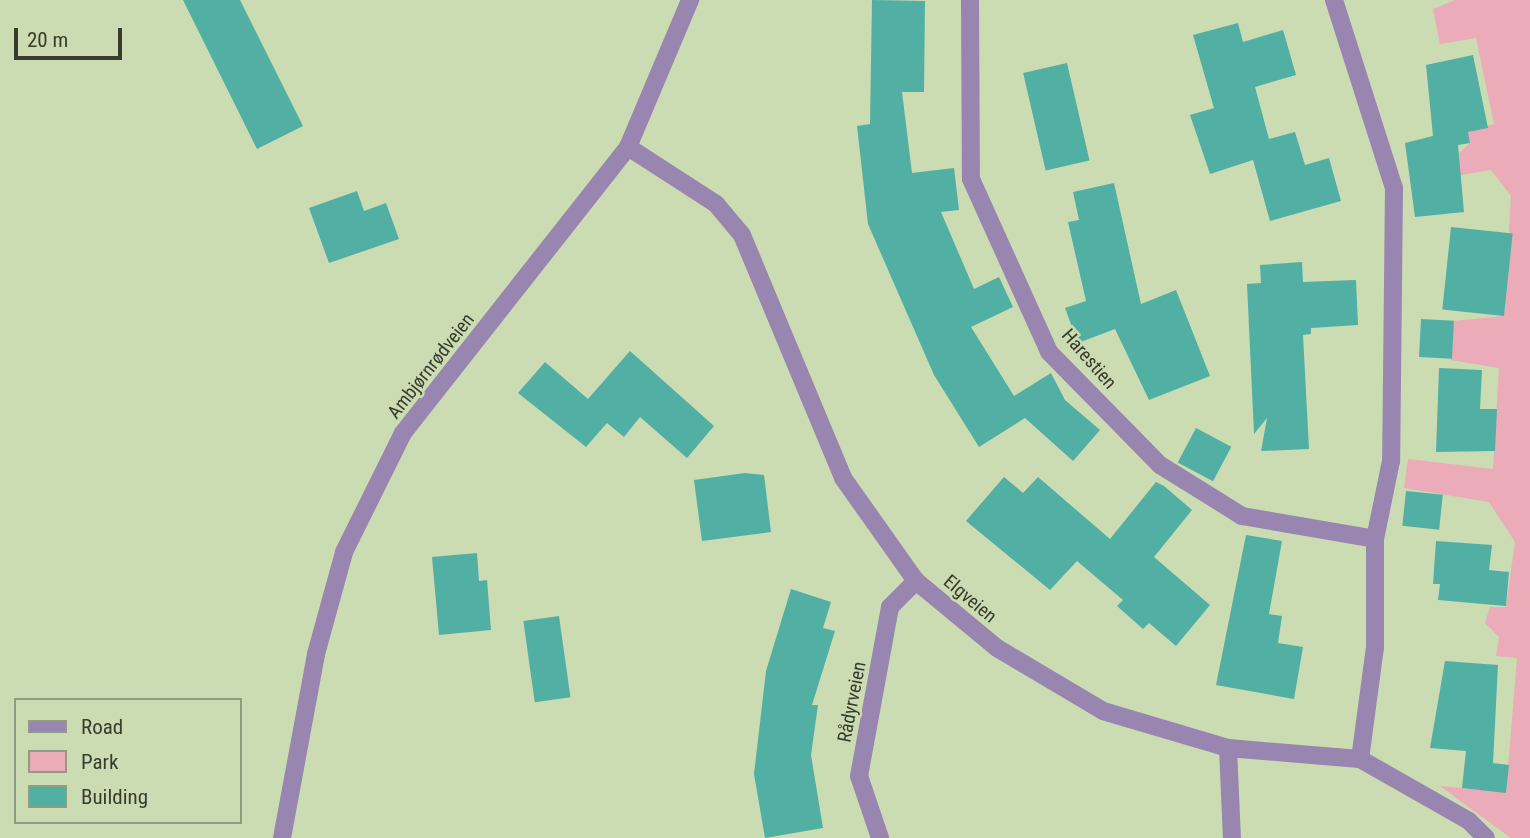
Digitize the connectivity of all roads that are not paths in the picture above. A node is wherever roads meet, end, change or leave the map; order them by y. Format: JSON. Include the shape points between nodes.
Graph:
{"nodes":[{"id":1,"x":690,"y":0,"type":"edge"},
{"id":2,"x":970,"y":0,"type":"edge"},
{"id":3,"x":1334,"y":0,"type":"edge"},
{"id":4,"x":628,"y":147,"type":"junction"},
{"id":5,"x":1375,"y":539,"type":"junction"},
{"id":6,"x":916,"y":581,"type":"junction"},
{"id":7,"x":1228,"y":748,"type":"junction"},
{"id":8,"x":1360,"y":759,"type":"junction"},
{"id":9,"x":282,"y":838,"type":"edge"},
{"id":10,"x":880,"y":838,"type":"edge"},
{"id":11,"x":1232,"y":838,"type":"edge"},
{"id":12,"x":1486,"y":838,"type":"edge"}],
"edges":[{"from":1,"to":4,"type":"street","name":"Ambjørnrødveien"},
{"from":2,"to":5,"type":"street","name":"Harestien","via":[[971,179],[1049,352],[1160,465],[1242,516]]},
{"from":3,"to":5,"type":"street","via":[[1394,188],[1391,461]]},
{"from":4,"to":6,"type":"street","name":"Elgveien","via":[[716,204],[742,235],[843,478]]},
{"from":4,"to":9,"type":"street","name":"Ambjørnrødveien","via":[[403,433],[344,552],[316,654]]},
{"from":5,"to":8,"type":"street","via":[[1375,647]]},
{"from":6,"to":7,"type":"street","name":"Elgveien","via":[[997,649],[1103,711]]},
{"from":6,"to":10,"type":"street","name":"Rådyrveien","via":[[890,607],[859,776]]},
{"from":7,"to":8,"type":"street","name":"Elgveien"},
{"from":7,"to":11,"type":"street"},
{"from":8,"to":12,"type":"street","name":"Elgveien","via":[[1469,821]]}]}
